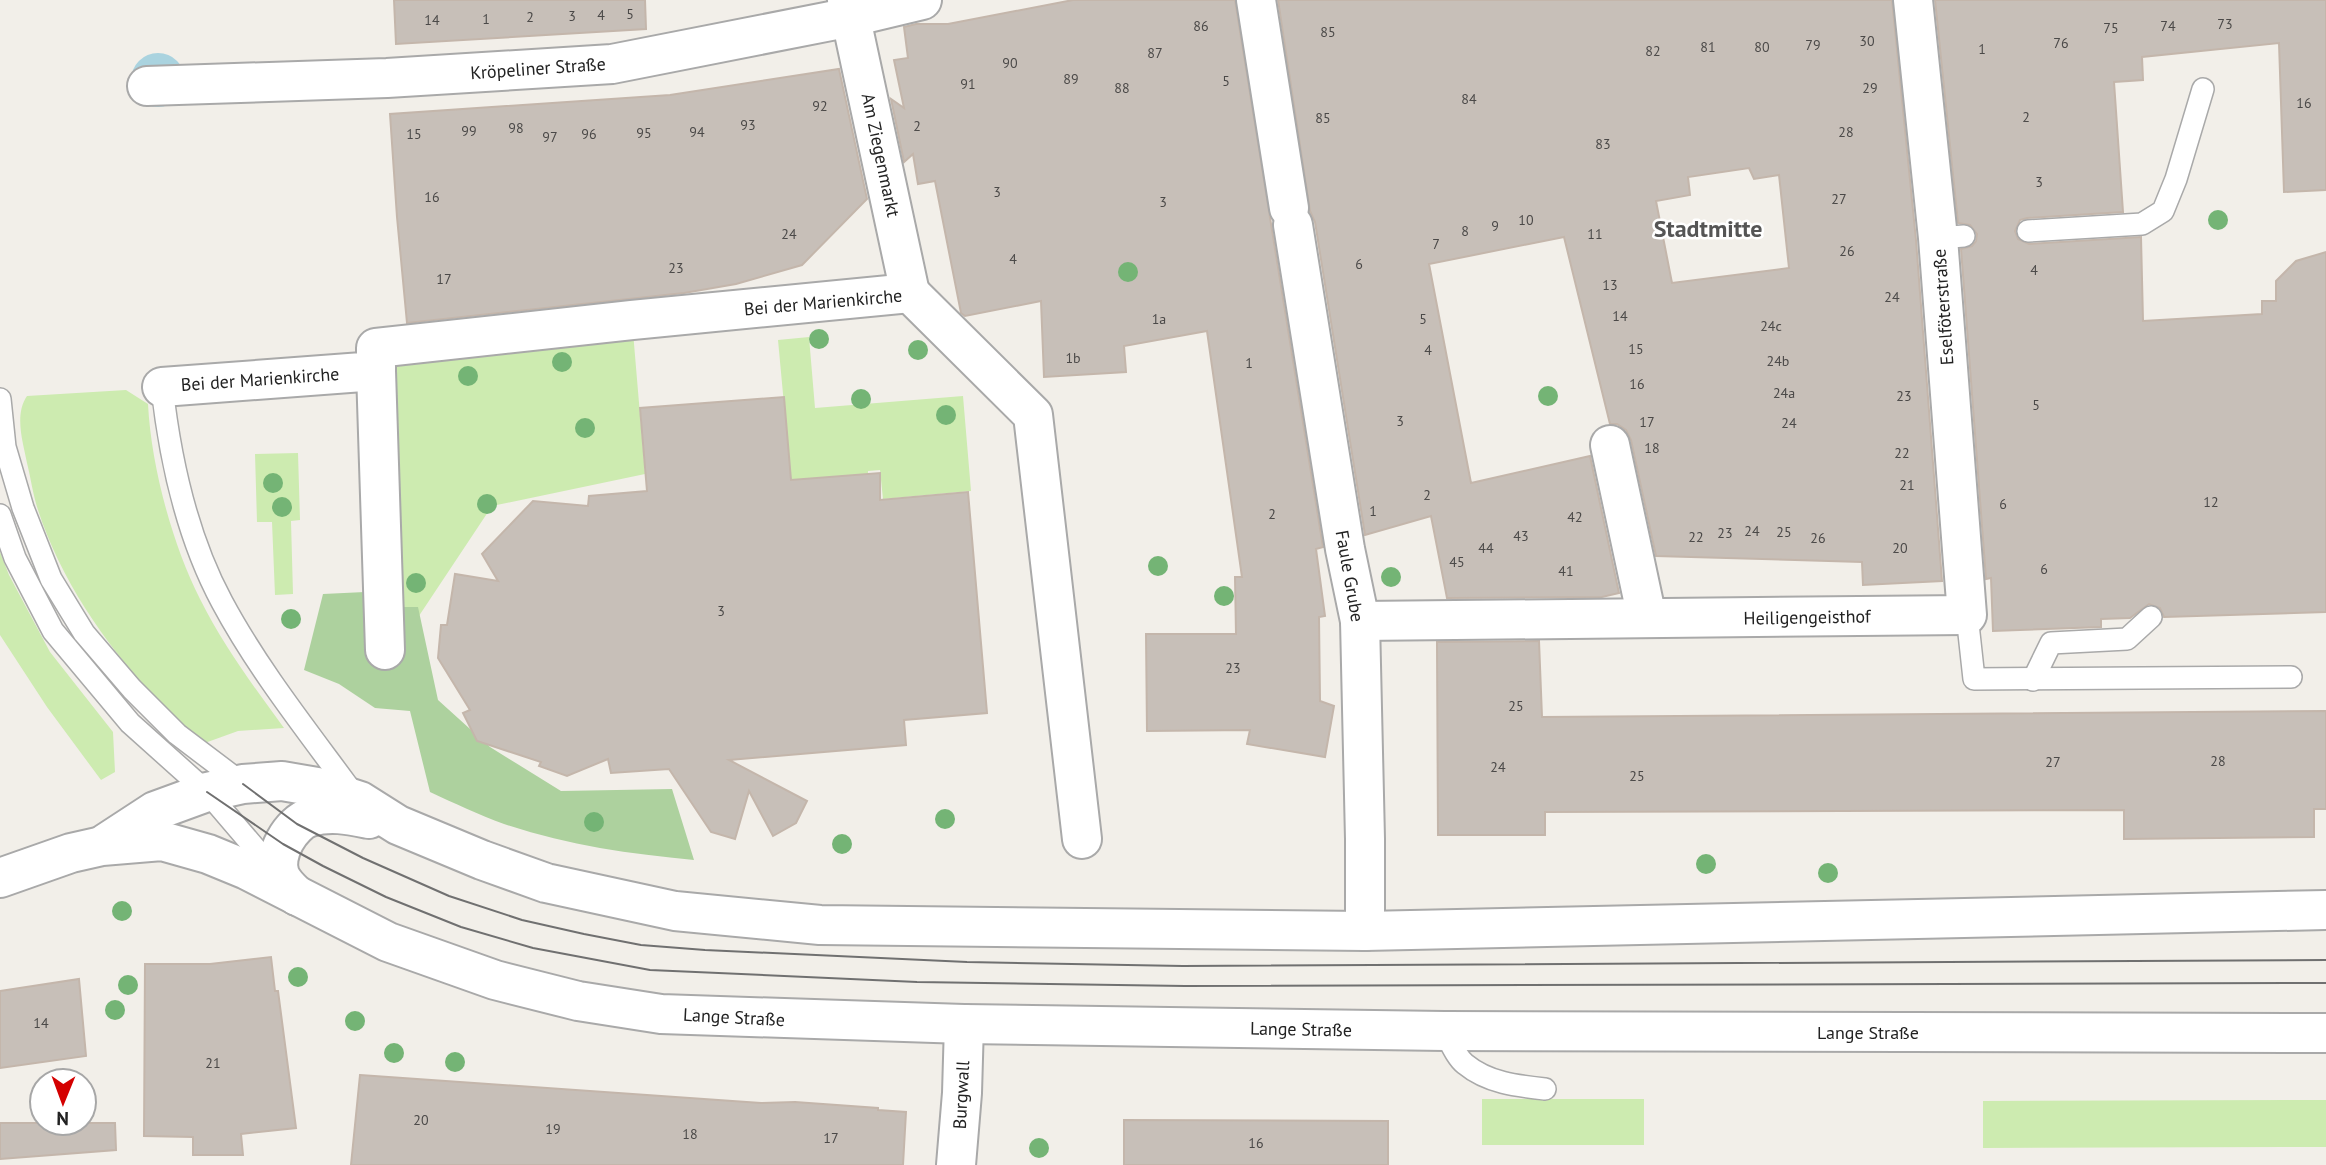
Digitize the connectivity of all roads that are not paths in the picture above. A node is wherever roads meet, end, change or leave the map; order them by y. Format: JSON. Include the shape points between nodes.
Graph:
{"nodes":[{"id":1,"x":922,"y":0,"type":"edge"},
{"id":2,"x":1256,"y":0,"type":"edge"},
{"id":3,"x":1913,"y":0,"type":"edge"},
{"id":4,"x":849,"y":9,"type":"edge"},
{"id":5,"x":147,"y":86,"type":"dead end"},
{"id":6,"x":2203,"y":89,"type":"dead end"},
{"id":7,"x":2028,"y":232,"type":"dead end"},
{"id":8,"x":910,"y":293,"type":"junction"},
{"id":9,"x":376,"y":371,"type":"junction"},
{"id":10,"x":162,"y":387,"type":"joint"},
{"id":11,"x":0,"y":399,"type":"edge"},
{"id":12,"x":1610,"y":445,"type":"dead end"},
{"id":13,"x":0,"y":515,"type":"edge"},
{"id":14,"x":1967,"y":615,"type":"junction"},
{"id":15,"x":2151,"y":617,"type":"dead end"},
{"id":16,"x":1647,"y":618,"type":"junction"},
{"id":17,"x":1360,"y":621,"type":"junction"},
{"id":18,"x":385,"y":650,"type":"dead end"},
{"id":19,"x":2291,"y":677,"type":"dead end"},
{"id":20,"x":2033,"y":680,"type":"junction"},
{"id":21,"x":225,"y":788,"type":"junction"},
{"id":22,"x":360,"y":802,"type":"junction"},
{"id":23,"x":398,"y":825,"type":"junction"},
{"id":24,"x":1082,"y":839,"type":"dead end"},
{"id":25,"x":102,"y":846,"type":"junction"},
{"id":26,"x":0,"y":878,"type":"edge"},
{"id":27,"x":289,"y":887,"type":"junction"},
{"id":28,"x":2326,"y":910,"type":"edge"},
{"id":29,"x":1365,"y":931,"type":"junction"},
{"id":30,"x":964,"y":1024,"type":"junction"},
{"id":31,"x":1444,"y":1031,"type":"junction"},
{"id":32,"x":2326,"y":1033,"type":"edge"},
{"id":33,"x":1545,"y":1089,"type":"dead end"},
{"id":34,"x":956,"y":1165,"type":"edge"}],
"edges":[{"from":1,"to":4,"type":"street","name":"Kröpeliner Straße"},
{"from":2,"to":17,"type":"street","name":"Faule Grube"},
{"from":3,"to":14,"type":"street","name":"Eselföterstraße","via":[[1951,237]]},
{"from":4,"to":5,"type":"street","name":"Kröpeliner Straße","via":[[612,64]]},
{"from":4,"to":8,"type":"street","name":"Am Ziegenmarkt"},
{"from":6,"to":7,"type":"lane","via":[[2163,211],[2142,224]]},
{"from":8,"to":9,"type":"street","name":"Bei der Marienkirche","via":[[376,348]]},
{"from":8,"to":24,"type":"street","name":"Bei der Marienkirche","via":[[1032,415]]},
{"from":9,"to":10,"type":"street","name":"Bei der Marienkirche"},
{"from":9,"to":18,"type":"street"},
{"from":10,"to":22,"type":"lane","via":[[185,506],[222,601],[262,667]]},
{"from":11,"to":21,"type":"lane","via":[[5,447],[51,579],[84,633]]},
{"from":12,"to":16,"type":"street"},
{"from":13,"to":21,"type":"lane","via":[[15,558],[53,631],[130,723]]},
{"from":14,"to":16,"type":"street","name":"Heiligengeisthof"},
{"from":14,"to":20,"type":"lane","via":[[1974,679]]},
{"from":15,"to":20,"type":"lane","via":[[2127,639],[2051,643]]},
{"from":16,"to":17,"type":"street","name":"Heiligengeisthof"},
{"from":17,"to":29,"type":"street","name":"Faule Grube"},
{"from":19,"to":20,"type":"lane"},
{"from":21,"to":22,"type":"street","via":[[282,781],[317,786]]},
{"from":21,"to":25,"type":"street","via":[[155,811]]},
{"from":21,"to":27,"type":"lane"},
{"from":22,"to":23,"type":"street"},
{"from":23,"to":27,"type":"street","via":[[337,812],[309,817],[297,824],[283,844],[278,868]]},
{"from":23,"to":29,"type":"street","via":[[546,883],[675,911],[744,919],[923,927]]},
{"from":25,"to":26,"type":"street"},
{"from":25,"to":27,"type":"street","name":"Lange Straße","via":[[162,841]]},
{"from":27,"to":30,"type":"street","name":"Lange Straße","via":[[388,942],[495,980],[578,1001],[661,1014]]},
{"from":28,"to":29,"type":"street"},
{"from":30,"to":31,"type":"street","name":"Lange Straße"},
{"from":30,"to":34,"type":"street","name":"Burgwall"},
{"from":31,"to":32,"type":"street","name":"Lange Straße"},
{"from":31,"to":33,"type":"lane","via":[[1464,1063],[1481,1074],[1503,1084]]}]}
